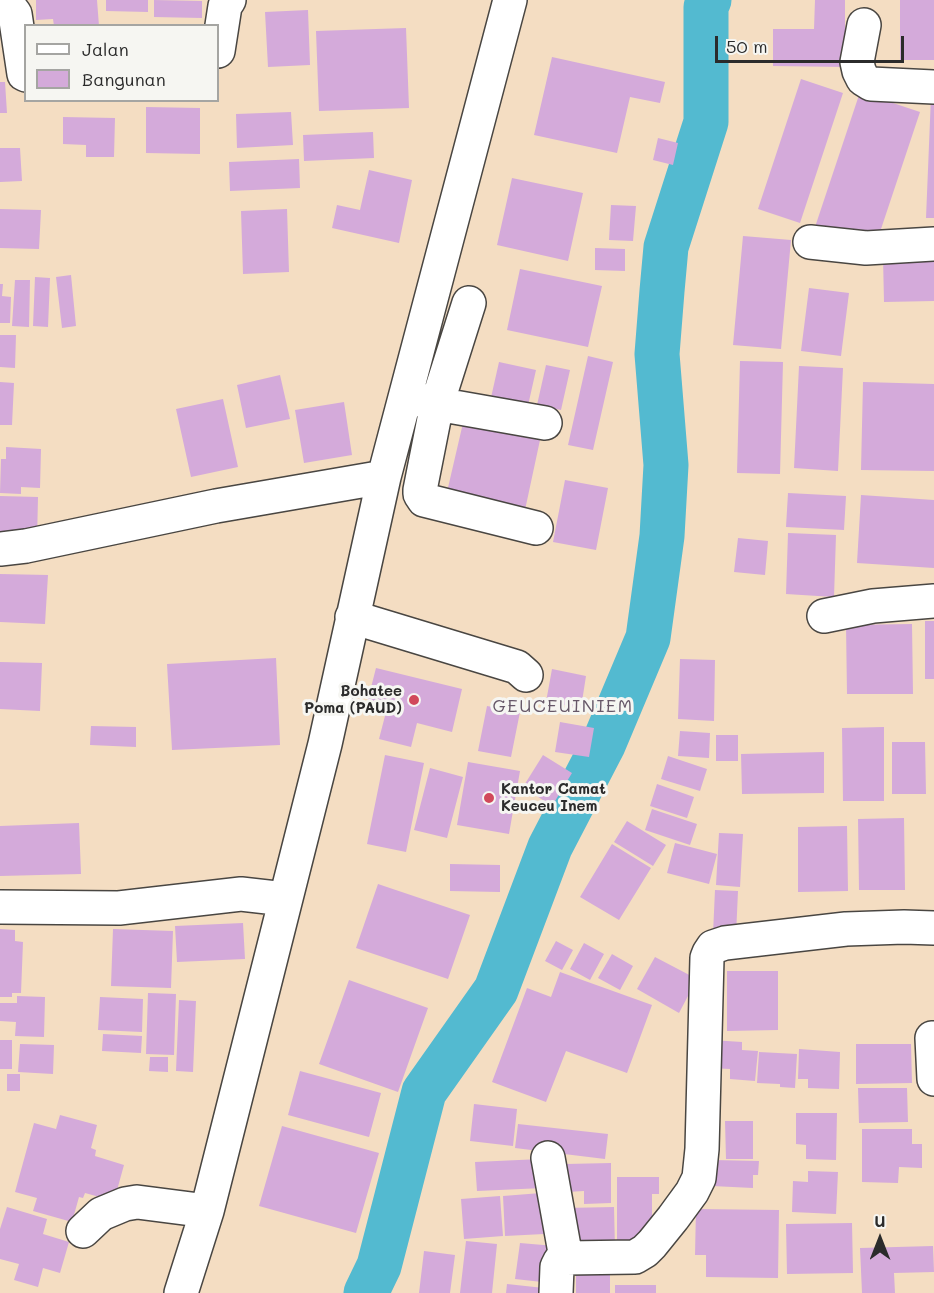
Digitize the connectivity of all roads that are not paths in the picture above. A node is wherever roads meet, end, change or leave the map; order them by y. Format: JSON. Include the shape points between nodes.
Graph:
{"nodes":[{"id":1,"x":229,"y":0,"type":"edge"},
{"id":2,"x":510,"y":0,"type":"edge"},
{"id":3,"x":0,"y":6,"type":"edge"},
{"id":4,"x":864,"y":25,"type":"dead end"},
{"id":5,"x":219,"y":45,"type":"edge"},
{"id":6,"x":16,"y":74,"type":"edge"},
{"id":7,"x":934,"y":87,"type":"edge"},
{"id":8,"x":810,"y":242,"type":"dead end"},
{"id":9,"x":934,"y":244,"type":"edge"},
{"id":10,"x":469,"y":303,"type":"dead end"},
{"id":11,"x":405,"y":395,"type":"junction"},
{"id":12,"x":437,"y":404,"type":"junction"},
{"id":13,"x":545,"y":423,"type":"dead end"},
{"id":14,"x":384,"y":477,"type":"junction"},
{"id":15,"x":536,"y":528,"type":"dead end"},
{"id":16,"x":0,"y":549,"type":"edge"},
{"id":17,"x":934,"y":601,"type":"edge"},
{"id":18,"x":824,"y":616,"type":"dead end"},
{"id":19,"x":352,"y":617,"type":"junction"},
{"id":20,"x":526,"y":675,"type":"dead end"},
{"id":21,"x":285,"y":899,"type":"junction"},
{"id":22,"x":0,"y":908,"type":"edge"},
{"id":23,"x":934,"y":928,"type":"edge"},
{"id":24,"x":933,"y":1038,"type":"edge"},
{"id":25,"x":934,"y":1079,"type":"edge"},
{"id":26,"x":548,"y":1158,"type":"dead end"},
{"id":27,"x":207,"y":1211,"type":"junction"},
{"id":28,"x":83,"y":1231,"type":"dead end"},
{"id":29,"x":566,"y":1258,"type":"junction"},
{"id":30,"x":181,"y":1293,"type":"edge"},
{"id":31,"x":556,"y":1293,"type":"edge"}],
"edges":[{"from":1,"to":5,"type":"street"},
{"from":2,"to":11,"type":"street"},
{"from":3,"to":6,"type":"street","via":[[15,14]]},
{"from":4,"to":7,"type":"street","via":[[857,62],[863,79],[871,84]]},
{"from":8,"to":9,"type":"street","via":[[866,248]]},
{"from":10,"to":12,"type":"street"},
{"from":11,"to":12,"type":"street"},
{"from":11,"to":14,"type":"street"},
{"from":12,"to":13,"type":"street"},
{"from":12,"to":15,"type":"street","via":[[420,490],[424,500]]},
{"from":14,"to":16,"type":"street"},
{"from":14,"to":19,"type":"street"},
{"from":17,"to":18,"type":"street","via":[[873,606]]},
{"from":19,"to":20,"type":"street","via":[[517,667]]},
{"from":19,"to":21,"type":"street","via":[[325,744]]},
{"from":21,"to":22,"type":"street","via":[[241,894],[119,908]]},
{"from":21,"to":27,"type":"street"},
{"from":23,"to":29,"type":"street","via":[[846,929],[713,947],[708,958],[699,1178],[645,1251],[635,1257]]},
{"from":24,"to":25,"type":"street"},
{"from":26,"to":29,"type":"street"},
{"from":27,"to":28,"type":"street","via":[[137,1202],[101,1214]]},
{"from":27,"to":30,"type":"street"},
{"from":29,"to":31,"type":"street","via":[[557,1267]]}]}
